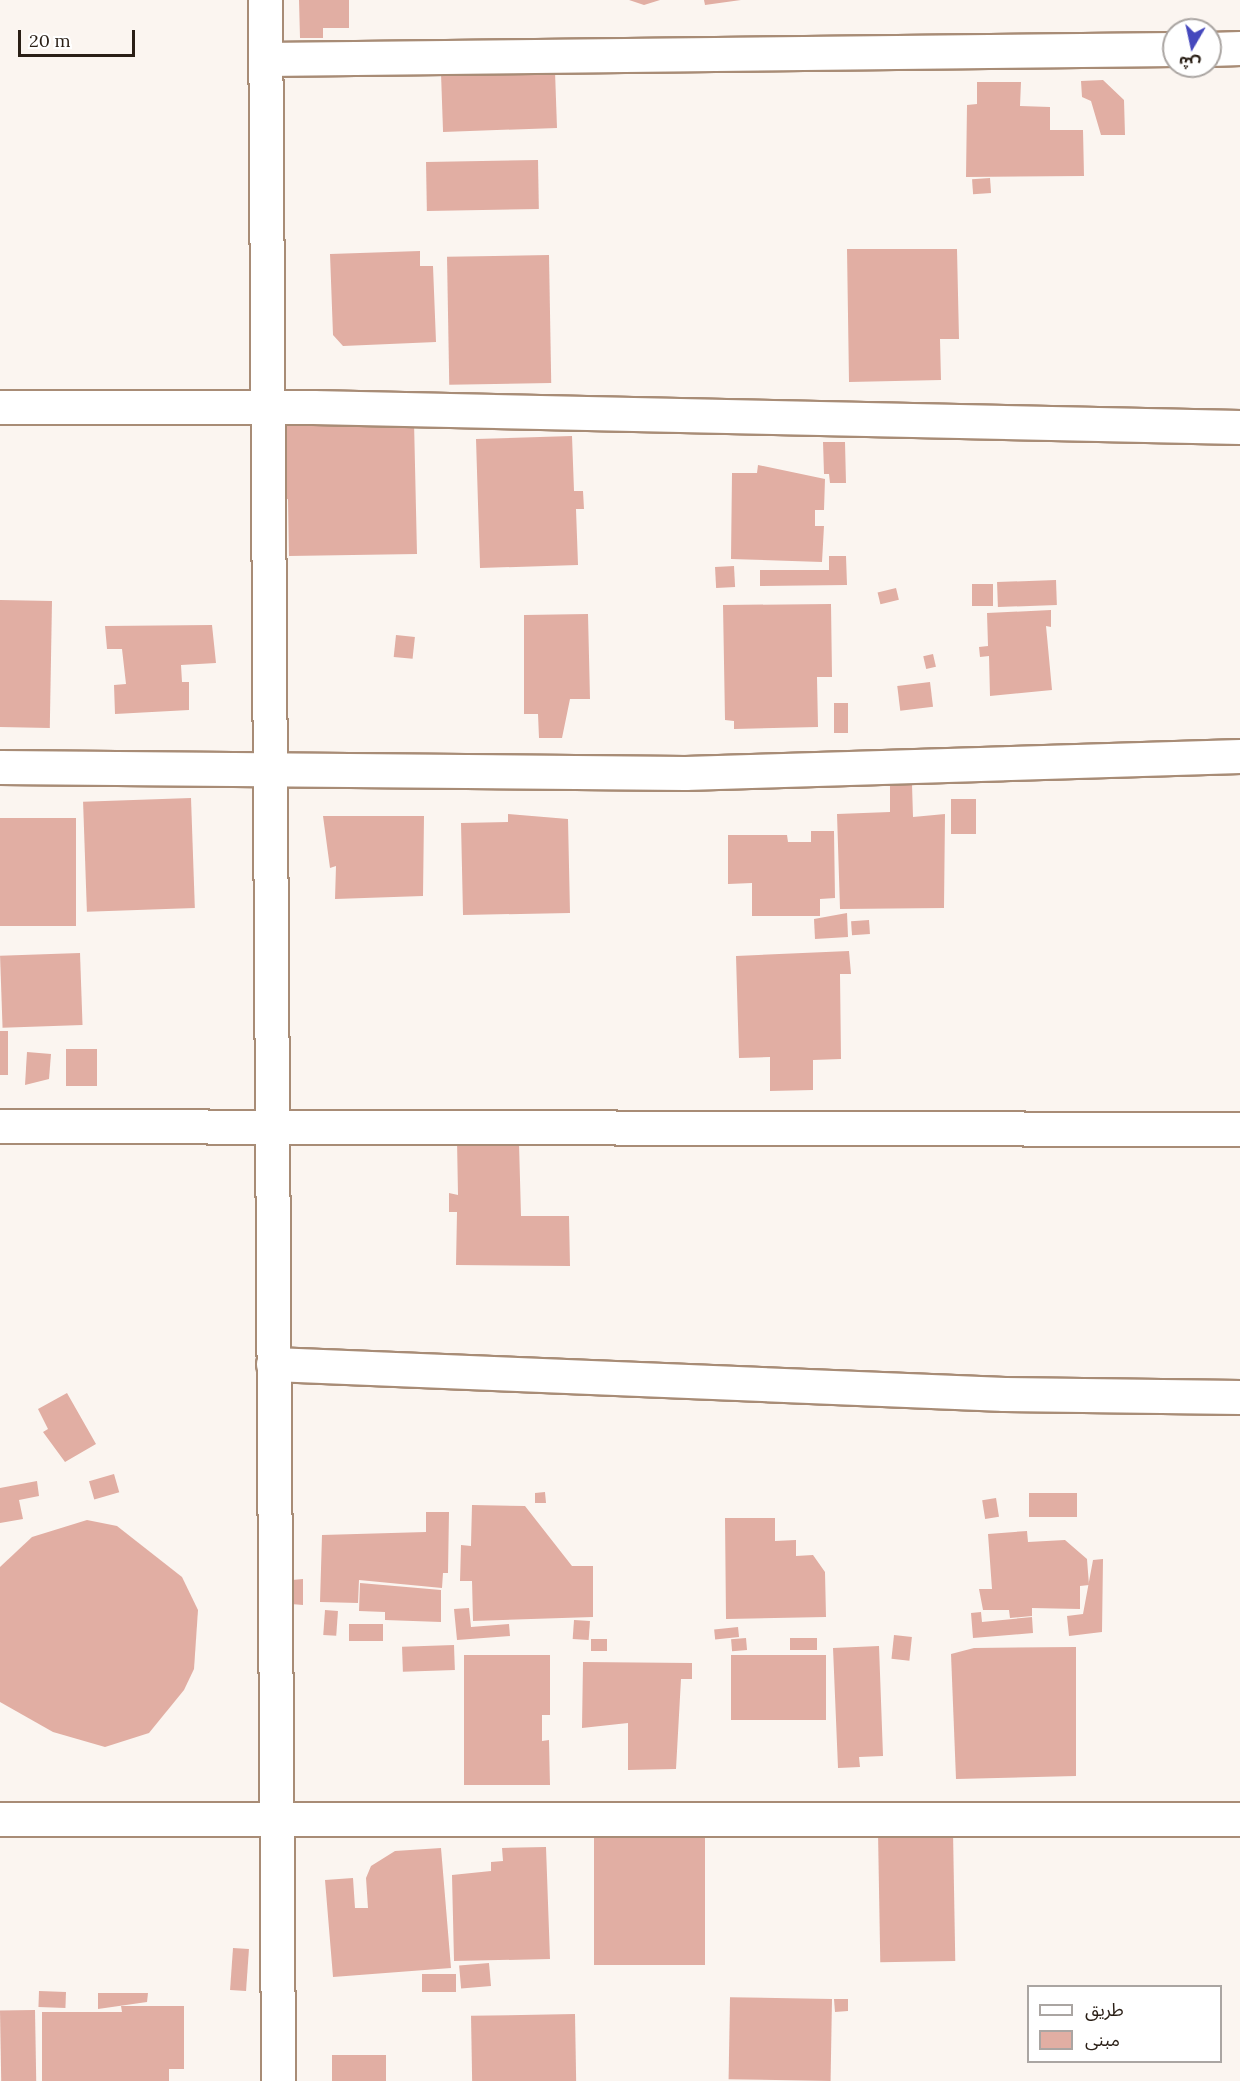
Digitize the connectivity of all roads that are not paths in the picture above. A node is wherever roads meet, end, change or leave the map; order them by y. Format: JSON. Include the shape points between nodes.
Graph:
{"nodes":[{"id":1,"x":265,"y":0,"type":"edge"},
{"id":2,"x":1222,"y":48,"type":"edge"},
{"id":3,"x":1240,"y":48,"type":"edge"},
{"id":4,"x":1162,"y":49,"type":"edge"},
{"id":5,"x":265,"y":59,"type":"junction"},
{"id":6,"x":265,"y":406,"type":"junction"},
{"id":7,"x":0,"y":407,"type":"edge"},
{"id":8,"x":1240,"y":427,"type":"edge"},
{"id":9,"x":1240,"y":756,"type":"edge"},
{"id":10,"x":0,"y":767,"type":"edge"},
{"id":11,"x":268,"y":769,"type":"junction"},
{"id":12,"x":0,"y":1126,"type":"edge"},
{"id":13,"x":1240,"y":1129,"type":"edge"},
{"id":14,"x":272,"y":1131,"type":"junction"},
{"id":15,"x":273,"y":1364,"type":"junction"},
{"id":16,"x":1240,"y":1397,"type":"edge"},
{"id":17,"x":0,"y":1819,"type":"edge"},
{"id":18,"x":276,"y":1819,"type":"junction"},
{"id":19,"x":1240,"y":1819,"type":"edge"},
{"id":20,"x":278,"y":2081,"type":"edge"}],
"edges":[{"from":1,"to":5,"type":"street"},
{"from":2,"to":3,"type":"street"},
{"from":4,"to":5,"type":"street"},
{"from":5,"to":6,"type":"street"},
{"from":6,"to":7,"type":"street"},
{"from":6,"to":8,"type":"street"},
{"from":6,"to":11,"type":"street"},
{"from":9,"to":11,"type":"street","via":[[685,773]]},
{"from":10,"to":11,"type":"street"},
{"from":11,"to":14,"type":"street"},
{"from":12,"to":14,"type":"street"},
{"from":13,"to":14,"type":"street"},
{"from":14,"to":15,"type":"street"},
{"from":15,"to":16,"type":"street","via":[[1004,1394]]},
{"from":15,"to":18,"type":"street"},
{"from":17,"to":18,"type":"street"},
{"from":18,"to":19,"type":"street"},
{"from":18,"to":20,"type":"street"}]}
